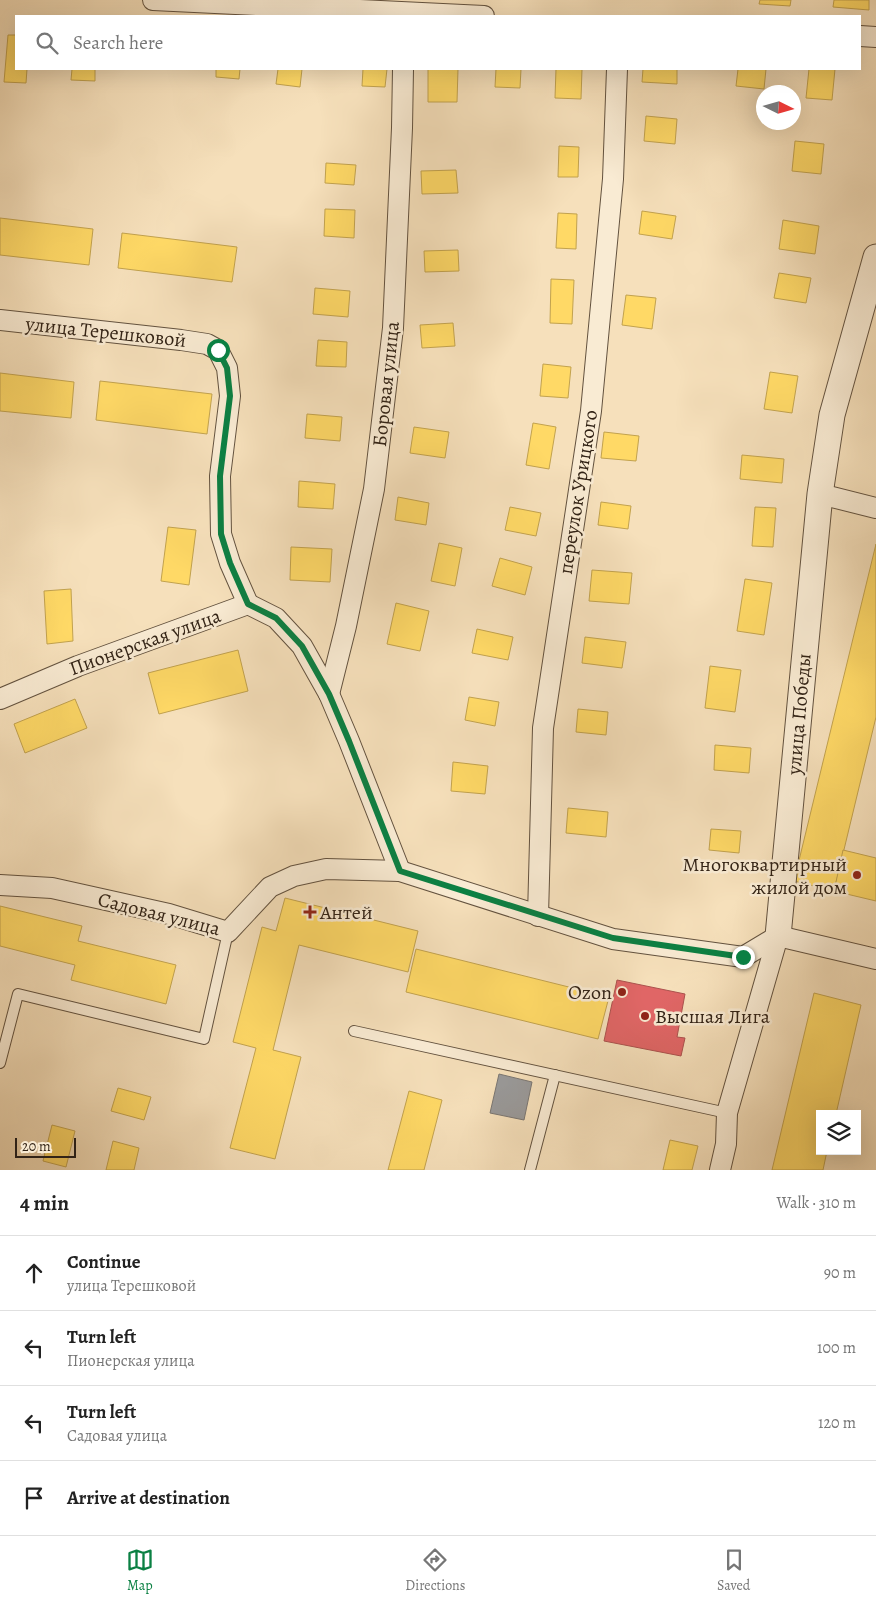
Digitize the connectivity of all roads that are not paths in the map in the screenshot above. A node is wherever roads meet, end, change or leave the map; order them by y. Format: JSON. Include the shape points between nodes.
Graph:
{"nodes":[{"id":1,"x":153,"y":0,"type":"edge"},
{"id":2,"x":404,"y":14,"type":"edge"},
{"id":3,"x":444,"y":15,"type":"edge"},
{"id":4,"x":861,"y":36,"type":"edge"},
{"id":5,"x":876,"y":37,"type":"edge"},
{"id":6,"x":403,"y":70,"type":"edge"},
{"id":7,"x":617,"y":70,"type":"edge"},
{"id":8,"x":876,"y":257,"type":"edge"},
{"id":9,"x":0,"y":320,"type":"edge"},
{"id":10,"x":820,"y":494,"type":"junction"},
{"id":11,"x":876,"y":508,"type":"edge"},
{"id":12,"x":248,"y":604,"type":"junction"},
{"id":13,"x":329,"y":694,"type":"junction"},
{"id":14,"x":0,"y":699,"type":"edge"},
{"id":15,"x":400,"y":871,"type":"junction"},
{"id":16,"x":0,"y":885,"type":"edge"},
{"id":17,"x":538,"y":916,"type":"junction"},
{"id":18,"x":228,"y":932,"type":"junction"},
{"id":19,"x":778,"y":936,"type":"junction"},
{"id":20,"x":876,"y":960,"type":"edge"},
{"id":21,"x":354,"y":1031,"type":"dead end"},
{"id":22,"x":0,"y":1063,"type":"edge"},
{"id":23,"x":555,"y":1075,"type":"junction"},
{"id":24,"x":727,"y":1113,"type":"junction"},
{"id":25,"x":530,"y":1170,"type":"edge"},
{"id":26,"x":720,"y":1170,"type":"edge"}],
"edges":[{"from":1,"to":2,"type":"street"},
{"from":2,"to":3,"type":"street"},
{"from":4,"to":5,"type":"street"},
{"from":6,"to":13,"type":"street","name":"Боровая улица","via":[[389,366],[374,489]]},
{"from":7,"to":17,"type":"street","name":"переулок Урицкого","via":[[613,179],[591,411],[543,728]]},
{"from":8,"to":10,"type":"street","name":"улица Победы","via":[[832,414]]},
{"from":9,"to":12,"type":"street","name":"улица Терешковой","via":[[181,340],[206,344],[218,350],[227,368],[230,396],[220,476],[221,534]]},
{"from":10,"to":11,"type":"street"},
{"from":10,"to":19,"type":"street","name":"улица Победы"},
{"from":12,"to":13,"type":"street","name":"Пионерская улица","via":[[276,618],[302,646]]},
{"from":12,"to":14,"type":"street","name":"Пионерская улица","via":[[78,666]]},
{"from":13,"to":15,"type":"street","name":"Пионерская улица"},
{"from":15,"to":17,"type":"street","name":"Садовая улица"},
{"from":15,"to":18,"type":"street","name":"Садовая улица","via":[[326,869],[294,876],[270,887]]},
{"from":16,"to":18,"type":"street","name":"Садовая улица","via":[[52,888],[169,914]]},
{"from":17,"to":19,"type":"street","name":"Садовая улица","via":[[613,938],[743,957]]},
{"from":18,"to":22,"type":"lane","via":[[204,1039],[18,994]]},
{"from":19,"to":20,"type":"street"},
{"from":19,"to":24,"type":"street","name":"улица Победы"},
{"from":21,"to":23,"type":"lane"},
{"from":23,"to":24,"type":"lane"},
{"from":23,"to":25,"type":"lane"},
{"from":24,"to":26,"type":"street","name":"улица Победы","via":[[726,1144]]}]}
